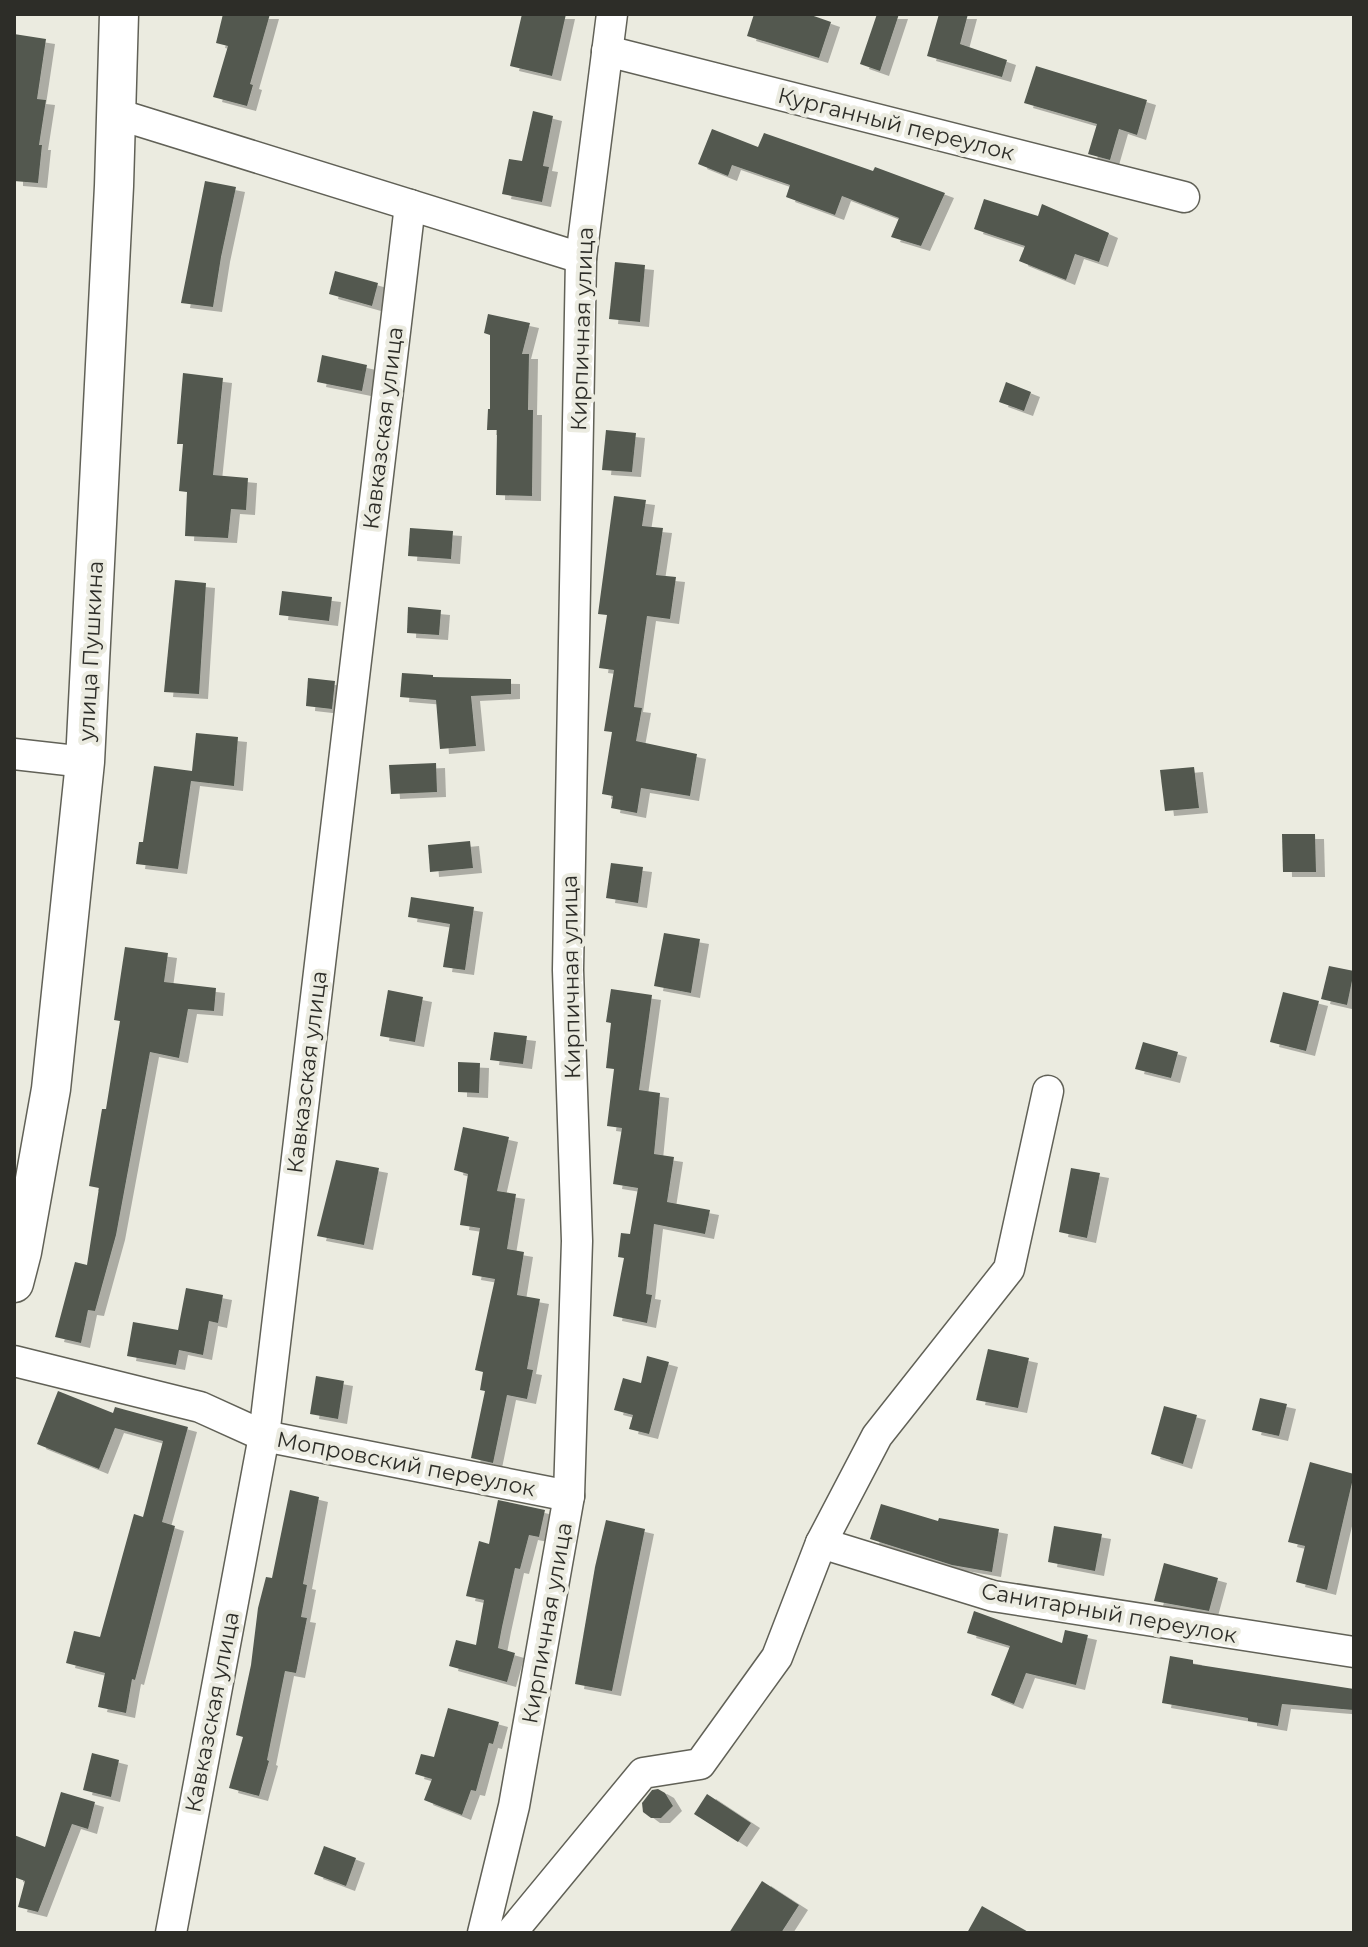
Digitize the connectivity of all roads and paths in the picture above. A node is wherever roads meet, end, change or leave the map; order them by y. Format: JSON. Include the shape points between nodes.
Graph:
{"nodes":[{"id":1,"x":119,"y":14,"type":"edge"},
{"id":2,"x":612,"y":14,"type":"edge"},
{"id":3,"x":607,"y":51,"type":"junction"},
{"id":4,"x":117,"y":114,"type":"junction"},
{"id":5,"x":1184,"y":197,"type":"dead end"},
{"id":6,"x":410,"y":205,"type":"junction"},
{"id":7,"x":581,"y":258,"type":"junction"},
{"id":8,"x":14,"y":754,"type":"edge"},
{"id":9,"x":85,"y":762,"type":"junction"},
{"id":10,"x":1048,"y":1091,"type":"dead end"},
{"id":11,"x":14,"y":1283,"type":"edge"},
{"id":12,"x":14,"y":1361,"type":"edge"},
{"id":13,"x":264,"y":1436,"type":"junction"},
{"id":14,"x":569,"y":1496,"type":"junction"},
{"id":15,"x":821,"y":1543,"type":"junction"},
{"id":16,"x":1354,"y":1652,"type":"edge"},
{"id":17,"x":171,"y":1933,"type":"edge"},
{"id":18,"x":483,"y":1933,"type":"edge"},
{"id":19,"x":511,"y":1933,"type":"edge"}],
"edges":[{"from":1,"to":4,"type":"main road","name":"улица Пушкина"},
{"from":2,"to":3,"type":"street","name":"Кирпичная улица"},
{"from":3,"to":5,"type":"street","name":"Курганный переулок"},
{"from":3,"to":7,"type":"street","name":"Кирпичная улица"},
{"from":4,"to":6,"type":"street"},
{"from":4,"to":9,"type":"main road","name":"улица Пушкина"},
{"from":6,"to":7,"type":"street"},
{"from":6,"to":13,"type":"street","name":"Кавказская улица"},
{"from":7,"to":14,"type":"street","name":"Кирпичная улица","via":[[568,970],[577,1241]]},
{"from":8,"to":9,"type":"street"},
{"from":9,"to":11,"type":"main road","name":"улица Пушкина","via":[[51,1089]]},
{"from":10,"to":15,"type":"street","via":[[1009,1269],[877,1436]]},
{"from":12,"to":13,"type":"street","name":"Мопровский переулок","via":[[200,1407]]},
{"from":13,"to":14,"type":"street","name":"Мопровский переулок"},
{"from":13,"to":17,"type":"street","name":"Кавказская улица"},
{"from":14,"to":18,"type":"street","name":"Кирпичная улица","via":[[514,1806]]},
{"from":15,"to":16,"type":"street","name":"Санитарный переулок","via":[[993,1596]]},
{"from":15,"to":19,"type":"street","via":[[777,1657],[700,1764],[643,1773]]}]}
